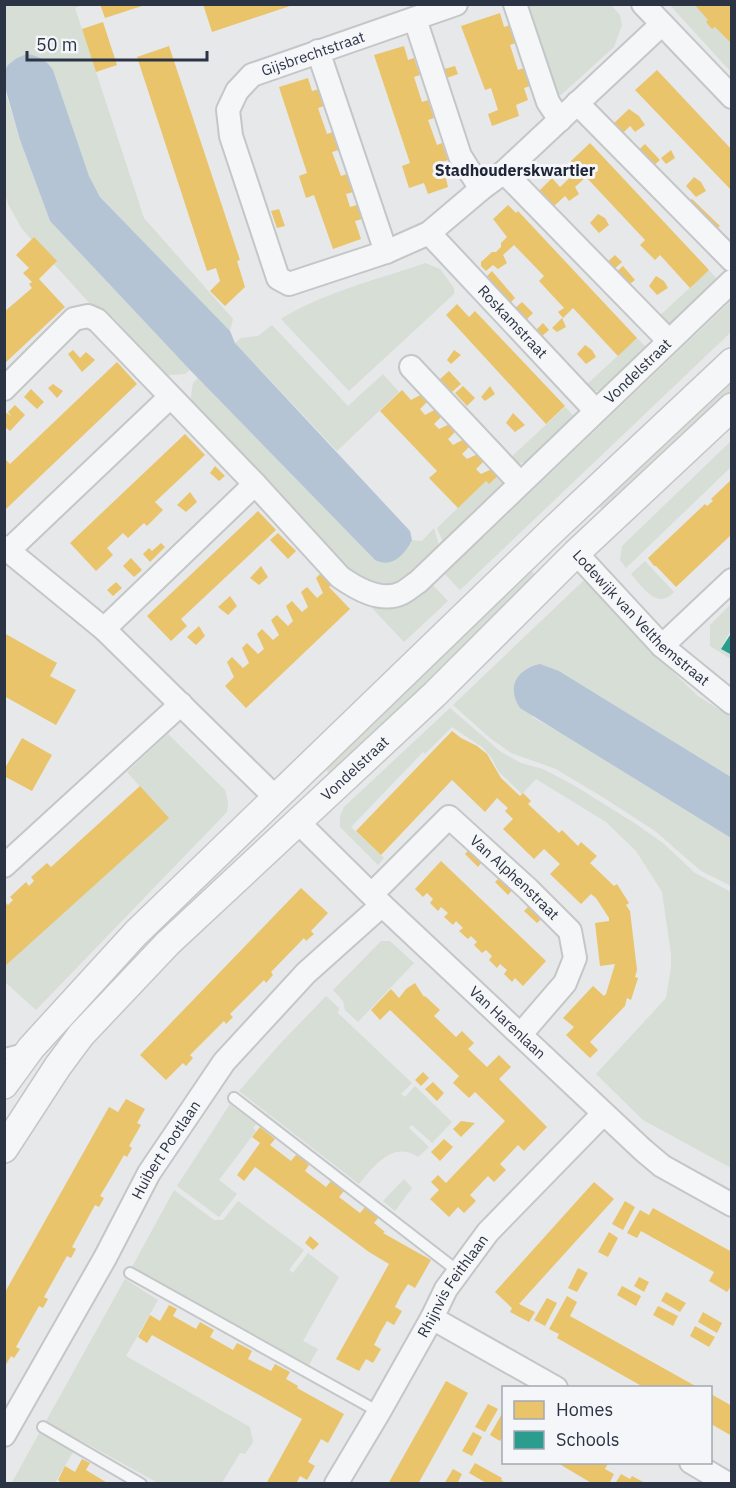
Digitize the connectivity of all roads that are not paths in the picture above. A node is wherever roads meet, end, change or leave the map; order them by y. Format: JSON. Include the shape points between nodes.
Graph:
{"nodes":[{"id":1,"x":456,"y":4,"type":"edge"},
{"id":2,"x":515,"y":4,"type":"edge"},
{"id":3,"x":643,"y":4,"type":"edge"},
{"id":4,"x":415,"y":19,"type":"junction"},
{"id":5,"x":662,"y":24,"type":"junction"},
{"id":6,"x":318,"y":51,"type":"junction"},
{"id":7,"x":732,"y":97,"type":"edge"},
{"id":8,"x":577,"y":103,"type":"junction"},
{"id":9,"x":560,"y":120,"type":"junction"},
{"id":10,"x":504,"y":172,"type":"junction"},
{"id":11,"x":481,"y":189,"type":"junction"},
{"id":12,"x":429,"y":233,"type":"junction"},
{"id":13,"x":386,"y":252,"type":"junction"},
{"id":14,"x":732,"y":260,"type":"edge"},
{"id":15,"x":732,"y":281,"type":"edge"},
{"id":16,"x":669,"y":341,"type":"junction"},
{"id":17,"x":732,"y":362,"type":"edge"},
{"id":18,"x":411,"y":367,"type":"dead end"},
{"id":19,"x":4,"y":388,"type":"edge"},
{"id":20,"x":170,"y":396,"type":"junction"},
{"id":21,"x":732,"y":407,"type":"edge"},
{"id":22,"x":595,"y":410,"type":"junction"},
{"id":23,"x":520,"y":483,"type":"junction"},
{"id":24,"x":255,"y":484,"type":"junction"},
{"id":25,"x":553,"y":530,"type":"junction"},
{"id":26,"x":7,"y":549,"type":"edge"},
{"id":27,"x":576,"y":553,"type":"junction"},
{"id":28,"x":732,"y":580,"type":"edge"},
{"id":29,"x":104,"y":628,"type":"junction"},
{"id":30,"x":662,"y":646,"type":"junction"},
{"id":31,"x":732,"y":703,"type":"edge"},
{"id":32,"x":181,"y":704,"type":"junction"},
{"id":33,"x":275,"y":797,"type":"junction"},
{"id":34,"x":298,"y":822,"type":"junction"},
{"id":35,"x":4,"y":866,"type":"edge"},
{"id":36,"x":377,"y":899,"type":"junction"},
{"id":37,"x":521,"y":1034,"type":"junction"},
{"id":38,"x":30,"y":1048,"type":"junction"},
{"id":39,"x":4,"y":1054,"type":"edge"},
{"id":40,"x":4,"y":1085,"type":"edge"},
{"id":41,"x":234,"y":1098,"type":"dead end"},
{"id":42,"x":603,"y":1114,"type":"junction"},
{"id":43,"x":4,"y":1149,"type":"edge"},
{"id":44,"x":732,"y":1205,"type":"edge"},
{"id":45,"x":459,"y":1272,"type":"junction"},
{"id":46,"x":130,"y":1273,"type":"dead end"},
{"id":47,"x":432,"y":1318,"type":"junction"},
{"id":48,"x":552,"y":1386,"type":"edge"},
{"id":49,"x":380,"y":1412,"type":"junction"},
{"id":50,"x":44,"y":1427,"type":"dead end"},
{"id":51,"x":4,"y":1435,"type":"edge"},
{"id":52,"x":694,"y":1464,"type":"edge"},
{"id":53,"x":141,"y":1484,"type":"edge"},
{"id":54,"x":336,"y":1484,"type":"edge"},
{"id":55,"x":728,"y":1484,"type":"edge"}],
"edges":[{"from":1,"to":4,"type":"street","name":"Gijsbrechtstraat"},
{"from":2,"to":9,"type":"street","via":[[548,102]]},
{"from":3,"to":5,"type":"street"},
{"from":4,"to":6,"type":"street","name":"Gijsbrechtstraat"},
{"from":4,"to":11,"type":"street","via":[[460,156]]},
{"from":5,"to":7,"type":"street"},
{"from":5,"to":8,"type":"street"},
{"from":6,"to":13,"type":"street"},
{"from":6,"to":13,"type":"street","name":"Gijsbrechtstraat","via":[[252,75],[237,91],[228,110],[231,136],[278,278],[289,284]]},
{"from":8,"to":9,"type":"street"},
{"from":8,"to":14,"type":"street"},
{"from":9,"to":10,"type":"street"},
{"from":10,"to":11,"type":"street"},
{"from":10,"to":16,"type":"street"},
{"from":11,"to":12,"type":"street"},
{"from":12,"to":13,"type":"street"},
{"from":12,"to":22,"type":"street","name":"Roskamstraat"},
{"from":15,"to":16,"type":"street","name":"Vondelstraat"},
{"from":16,"to":22,"type":"street","name":"Vondelstraat"},
{"from":17,"to":25,"type":"street"},
{"from":18,"to":23,"type":"street"},
{"from":19,"to":20,"type":"street","via":[[74,319],[88,316],[97,320]]},
{"from":20,"to":24,"type":"street"},
{"from":20,"to":26,"type":"street"},
{"from":21,"to":27,"type":"street","name":"Vondelstraat"},
{"from":22,"to":23,"type":"street","name":"Vondelstraat"},
{"from":23,"to":24,"type":"street","name":"Vondelstraat","via":[[418,582],[401,594],[380,596],[357,590],[340,577]]},
{"from":24,"to":29,"type":"street"},
{"from":25,"to":27,"type":"street","name":"Lodewijk van Velthemstraat"},
{"from":25,"to":33,"type":"street"},
{"from":26,"to":29,"type":"street"},
{"from":27,"to":30,"type":"street","name":"Lodewijk van Velthemstraat"},
{"from":27,"to":34,"type":"street","name":"Vondelstraat","via":[[435,694]]},
{"from":28,"to":30,"type":"street"},
{"from":29,"to":32,"type":"street"},
{"from":30,"to":31,"type":"street","name":"Lodewijk van Velthemstraat"},
{"from":32,"to":33,"type":"street"},
{"from":32,"to":35,"type":"street"},
{"from":33,"to":34,"type":"street"},
{"from":33,"to":38,"type":"street","via":[[136,933]]},
{"from":34,"to":36,"type":"street","name":"Van Harenlaan"},
{"from":34,"to":43,"type":"street","name":"Vondelstraat","via":[[168,943],[81,1035]]},
{"from":36,"to":37,"type":"street","name":"Van Harenlaan"},
{"from":36,"to":37,"type":"street","name":"Van Alphenstraat","via":[[449,817],[528,889],[570,931],[575,958],[565,983]]},
{"from":36,"to":51,"type":"street","name":"Huibert Pootlaan","via":[[224,1062],[149,1173]]},
{"from":37,"to":42,"type":"street","name":"Van Harenlaan"},
{"from":38,"to":39,"type":"lane"},
{"from":38,"to":40,"type":"street"},
{"from":41,"to":45,"type":"lane"},
{"from":42,"to":44,"type":"street","name":"Van Harenlaan","via":[[662,1166]]},
{"from":42,"to":45,"type":"street","name":"Rhijnvis Feithlaan","via":[[488,1232]]},
{"from":45,"to":47,"type":"street","name":"Rhijnvis Feithlaan"},
{"from":46,"to":49,"type":"lane"},
{"from":47,"to":48,"type":"street"},
{"from":47,"to":49,"type":"street","name":"Rhijnvis Feithlaan"},
{"from":49,"to":54,"type":"street","name":"Rhijnvis Feithlaan"},
{"from":50,"to":53,"type":"lane"},
{"from":52,"to":55,"type":"street"}]}
